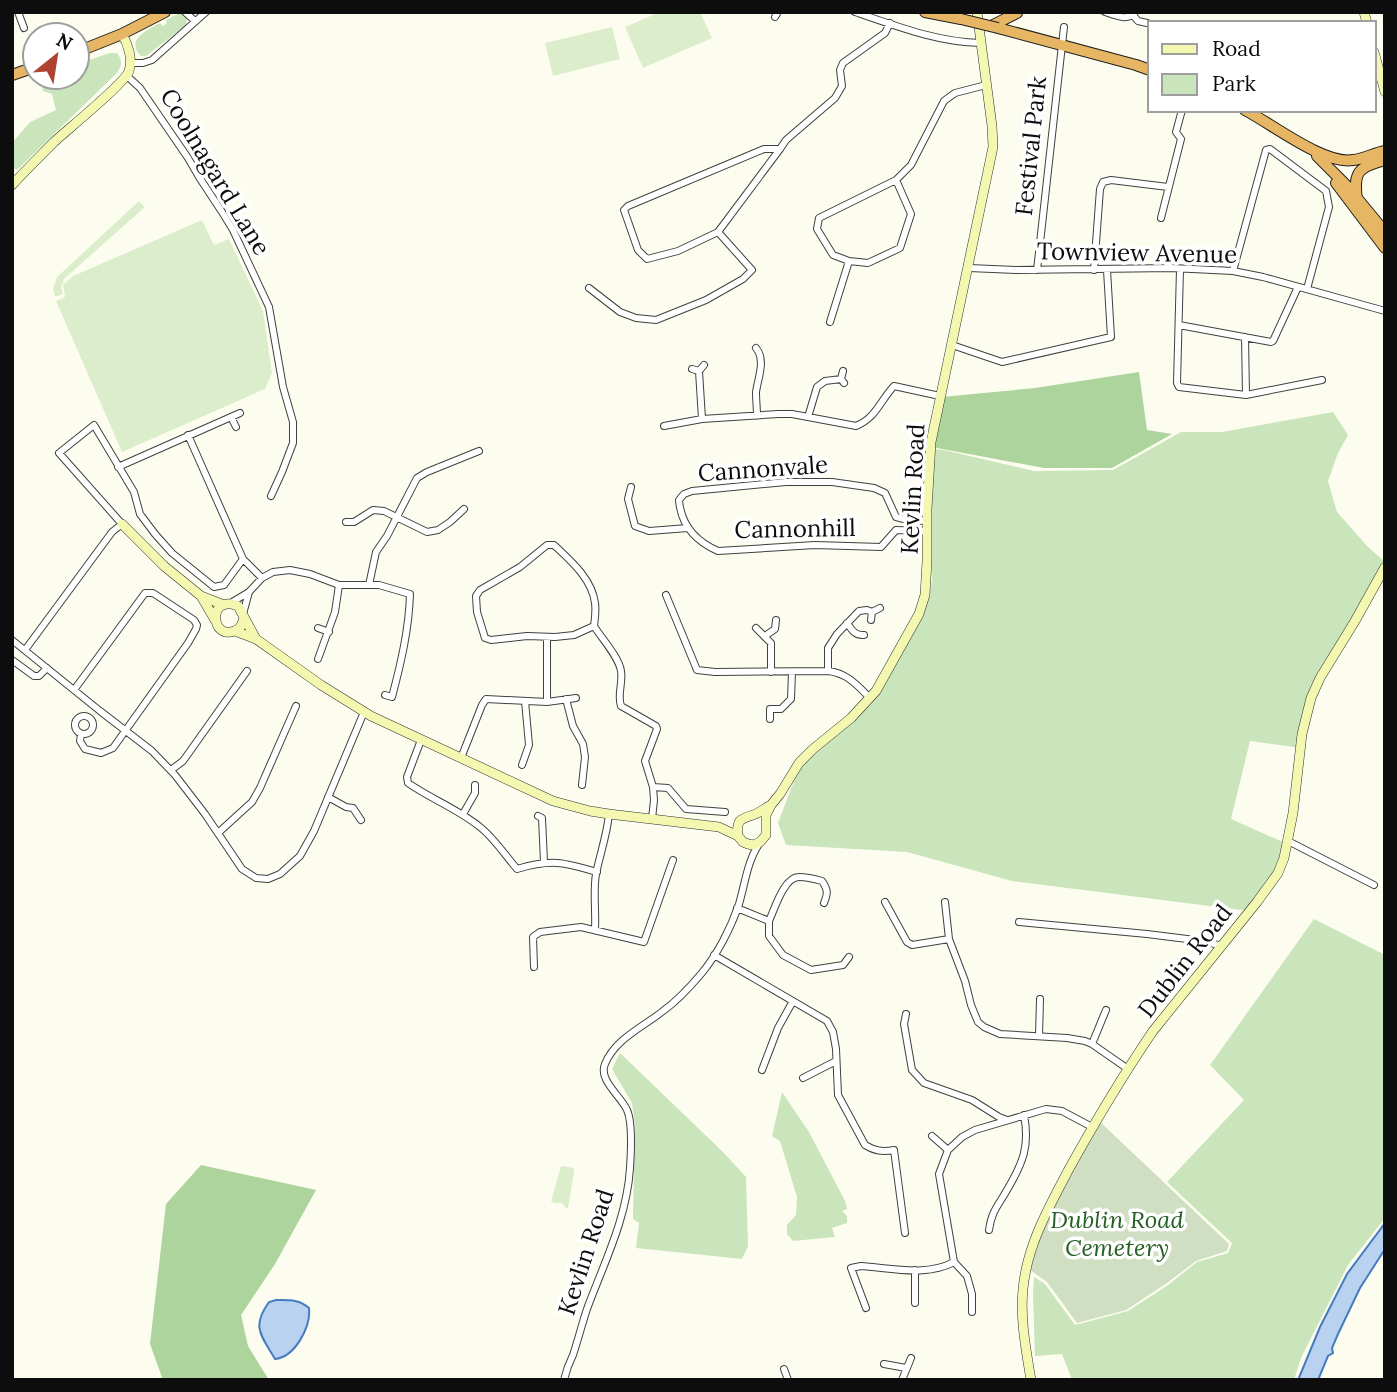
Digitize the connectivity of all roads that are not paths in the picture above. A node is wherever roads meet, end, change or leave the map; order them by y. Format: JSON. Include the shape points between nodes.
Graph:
{"nodes":[{"id":1,"x":26,"y":12,"type":"edge"},
{"id":2,"x":165,"y":12,"type":"edge"},
{"id":3,"x":186,"y":12,"type":"edge"},
{"id":4,"x":205,"y":12,"type":"edge"},
{"id":5,"x":855,"y":12,"type":"edge"},
{"id":6,"x":925,"y":12,"type":"edge"},
{"id":7,"x":977,"y":12,"type":"edge"},
{"id":8,"x":1105,"y":12,"type":"edge"},
{"id":9,"x":1016,"y":13,"type":"edge"},
{"id":10,"x":1134,"y":14,"type":"edge"},
{"id":11,"x":19,"y":15,"type":"edge"},
{"id":12,"x":195,"y":21,"type":"junction"},
{"id":13,"x":890,"y":23,"type":"junction"},
{"id":14,"x":1147,"y":23,"type":"dead end"},
{"id":15,"x":996,"y":25,"type":"junction"},
{"id":16,"x":1064,"y":27,"type":"dead end"},
{"id":17,"x":1012,"y":31,"type":"junction"},
{"id":18,"x":122,"y":34,"type":"junction"},
{"id":19,"x":1033,"y":37,"type":"junction"},
{"id":20,"x":981,"y":43,"type":"junction"},
{"id":21,"x":91,"y":46,"type":"edge"},
{"id":22,"x":1376,"y":59,"type":"edge"},
{"id":23,"x":130,"y":63,"type":"junction"},
{"id":24,"x":1148,"y":69,"type":"edge"},
{"id":25,"x":127,"y":76,"type":"junction"},
{"id":26,"x":986,"y":85,"type":"junction"},
{"id":27,"x":1385,"y":92,"type":"edge"},
{"id":28,"x":1181,"y":112,"type":"edge"},
{"id":29,"x":1248,"y":112,"type":"edge"},
{"id":30,"x":1304,"y":145,"type":"junction"},
{"id":31,"x":780,"y":149,"type":"junction"},
{"id":32,"x":1385,"y":151,"type":"edge"},
{"id":33,"x":1385,"y":160,"type":"edge"},
{"id":34,"x":1327,"y":165,"type":"junction"},
{"id":35,"x":896,"y":180,"type":"junction"},
{"id":36,"x":12,"y":185,"type":"edge"},
{"id":37,"x":1168,"y":187,"type":"junction"},
{"id":38,"x":1357,"y":199,"type":"junction"},
{"id":39,"x":1161,"y":218,"type":"dead end"},
{"id":40,"x":718,"y":232,"type":"junction"},
{"id":41,"x":1385,"y":232,"type":"edge"},
{"id":42,"x":1385,"y":248,"type":"edge"},
{"id":43,"x":849,"y":261,"type":"junction"},
{"id":44,"x":969,"y":268,"type":"junction"},
{"id":45,"x":1180,"y":269,"type":"junction"},
{"id":46,"x":1037,"y":270,"type":"junction"},
{"id":47,"x":1094,"y":270,"type":"junction"},
{"id":48,"x":1107,"y":270,"type":"junction"},
{"id":49,"x":1233,"y":271,"type":"junction"},
{"id":50,"x":1298,"y":286,"type":"junction"},
{"id":51,"x":589,"y":288,"type":"dead end"},
{"id":52,"x":1307,"y":289,"type":"junction"},
{"id":53,"x":1385,"y":311,"type":"edge"},
{"id":54,"x":830,"y":322,"type":"dead end"},
{"id":55,"x":1179,"y":325,"type":"junction"},
{"id":56,"x":1245,"y":337,"type":"junction"},
{"id":57,"x":952,"y":345,"type":"junction"},
{"id":58,"x":761,"y":351,"type":"dead end"},
{"id":59,"x":698,"y":368,"type":"dead end"},
{"id":60,"x":843,"y":371,"type":"dead end"},
{"id":61,"x":1322,"y":380,"type":"dead end"},
{"id":62,"x":1246,"y":395,"type":"junction"},
{"id":63,"x":940,"y":396,"type":"junction"},
{"id":64,"x":240,"y":413,"type":"dead end"},
{"id":65,"x":757,"y":416,"type":"junction"},
{"id":66,"x":231,"y":417,"type":"junction"},
{"id":67,"x":808,"y":417,"type":"junction"},
{"id":68,"x":702,"y":419,"type":"junction"},
{"id":69,"x":664,"y":426,"type":"dead end"},
{"id":70,"x":236,"y":427,"type":"dead end"},
{"id":71,"x":188,"y":435,"type":"junction"},
{"id":72,"x":479,"y":451,"type":"dead end"},
{"id":73,"x":118,"y":467,"type":"junction"},
{"id":74,"x":631,"y":487,"type":"dead end"},
{"id":75,"x":271,"y":496,"type":"dead end"},
{"id":76,"x":464,"y":509,"type":"dead end"},
{"id":77,"x":396,"y":517,"type":"junction"},
{"id":78,"x":346,"y":522,"type":"dead end"},
{"id":79,"x":122,"y":524,"type":"junction"},
{"id":80,"x":927,"y":526,"type":"junction"},
{"id":81,"x":688,"y":528,"type":"junction"},
{"id":82,"x":243,"y":559,"type":"junction"},
{"id":83,"x":1385,"y":567,"type":"edge"},
{"id":84,"x":262,"y":578,"type":"junction"},
{"id":85,"x":339,"y":585,"type":"junction"},
{"id":86,"x":369,"y":585,"type":"junction"},
{"id":87,"x":249,"y":592,"type":"junction"},
{"id":88,"x":666,"y":595,"type":"dead end"},
{"id":89,"x":201,"y":596,"type":"junction"},
{"id":90,"x":227,"y":604,"type":"junction"},
{"id":91,"x":880,"y":608,"type":"dead end"},
{"id":92,"x":244,"y":616,"type":"junction"},
{"id":93,"x":215,"y":620,"type":"junction"},
{"id":94,"x":776,"y":620,"type":"dead end"},
{"id":95,"x":847,"y":623,"type":"junction"},
{"id":96,"x":594,"y":626,"type":"junction"},
{"id":97,"x":318,"y":628,"type":"dead end"},
{"id":98,"x":757,"y":628,"type":"dead end"},
{"id":99,"x":235,"y":631,"type":"junction"},
{"id":100,"x":329,"y":632,"type":"junction"},
{"id":101,"x":864,"y":635,"type":"dead end"},
{"id":102,"x":765,"y":636,"type":"junction"},
{"id":103,"x":547,"y":637,"type":"junction"},
{"id":104,"x":12,"y":639,"type":"edge"},
{"id":105,"x":256,"y":639,"type":"junction"},
{"id":106,"x":25,"y":650,"type":"junction"},
{"id":107,"x":318,"y":659,"type":"dead end"},
{"id":108,"x":12,"y":660,"type":"edge"},
{"id":109,"x":47,"y":668,"type":"junction"},
{"id":110,"x":247,"y":671,"type":"dead end"},
{"id":111,"x":828,"y":671,"type":"junction"},
{"id":112,"x":771,"y":672,"type":"junction"},
{"id":113,"x":792,"y":672,"type":"junction"},
{"id":114,"x":74,"y":690,"type":"junction"},
{"id":115,"x":385,"y":695,"type":"dead end"},
{"id":116,"x":576,"y":698,"type":"dead end"},
{"id":117,"x":870,"y":698,"type":"junction"},
{"id":118,"x":566,"y":699,"type":"junction"},
{"id":119,"x":526,"y":701,"type":"junction"},
{"id":120,"x":547,"y":702,"type":"junction"},
{"id":121,"x":296,"y":706,"type":"dead end"},
{"id":122,"x":363,"y":712,"type":"junction"},
{"id":123,"x":769,"y":719,"type":"dead end"},
{"id":124,"x":126,"y":731,"type":"junction"},
{"id":125,"x":81,"y":734,"type":"dead end"},
{"id":126,"x":421,"y":740,"type":"junction"},
{"id":127,"x":461,"y":758,"type":"junction"},
{"id":128,"x":522,"y":765,"type":"dead end"},
{"id":129,"x":171,"y":770,"type":"junction"},
{"id":130,"x":475,"y":785,"type":"dead end"},
{"id":131,"x":582,"y":785,"type":"dead end"},
{"id":132,"x":653,"y":787,"type":"junction"},
{"id":133,"x":328,"y":797,"type":"junction"},
{"id":134,"x":771,"y":805,"type":"junction"},
{"id":135,"x":725,"y":812,"type":"dead end"},
{"id":136,"x":463,"y":814,"type":"junction"},
{"id":137,"x":609,"y":814,"type":"junction"},
{"id":138,"x":753,"y":815,"type":"junction"},
{"id":139,"x":538,"y":816,"type":"dead end"},
{"id":140,"x":652,"y":819,"type":"junction"},
{"id":141,"x":360,"y":820,"type":"dead end"},
{"id":142,"x":740,"y":821,"type":"junction"},
{"id":143,"x":765,"y":823,"type":"junction"},
{"id":144,"x":719,"y":827,"type":"junction"},
{"id":145,"x":218,"y":833,"type":"junction"},
{"id":146,"x":738,"y":835,"type":"junction"},
{"id":147,"x":1288,"y":841,"type":"junction"},
{"id":148,"x":760,"y":842,"type":"junction"},
{"id":149,"x":748,"y":844,"type":"junction"},
{"id":150,"x":673,"y":860,"type":"dead end"},
{"id":151,"x":751,"y":860,"type":"junction"},
{"id":152,"x":544,"y":862,"type":"junction"},
{"id":153,"x":597,"y":872,"type":"junction"},
{"id":154,"x":1374,"y":885,"type":"dead end"},
{"id":155,"x":885,"y":902,"type":"dead end"},
{"id":156,"x":945,"y":902,"type":"dead end"},
{"id":157,"x":824,"y":903,"type":"dead end"},
{"id":158,"x":737,"y":908,"type":"junction"},
{"id":159,"x":769,"y":921,"type":"junction"},
{"id":160,"x":1019,"y":922,"type":"dead end"},
{"id":161,"x":595,"y":929,"type":"junction"},
{"id":162,"x":949,"y":939,"type":"junction"},
{"id":163,"x":1222,"y":946,"type":"junction"},
{"id":164,"x":714,"y":955,"type":"junction"},
{"id":165,"x":849,"y":957,"type":"dead end"},
{"id":166,"x":534,"y":967,"type":"dead end"},
{"id":167,"x":1040,"y":999,"type":"dead end"},
{"id":168,"x":793,"y":1001,"type":"junction"},
{"id":169,"x":1106,"y":1010,"type":"dead end"},
{"id":170,"x":906,"y":1014,"type":"dead end"},
{"id":171,"x":1038,"y":1036,"type":"junction"},
{"id":172,"x":1092,"y":1044,"type":"junction"},
{"id":173,"x":836,"y":1061,"type":"junction"},
{"id":174,"x":1128,"y":1069,"type":"junction"},
{"id":175,"x":762,"y":1070,"type":"dead end"},
{"id":176,"x":803,"y":1079,"type":"dead end"},
{"id":177,"x":1024,"y":1115,"type":"junction"},
{"id":178,"x":1007,"y":1120,"type":"junction"},
{"id":179,"x":1092,"y":1127,"type":"junction"},
{"id":180,"x":932,"y":1136,"type":"dead end"},
{"id":181,"x":948,"y":1150,"type":"junction"},
{"id":182,"x":989,"y":1230,"type":"dead end"},
{"id":183,"x":905,"y":1233,"type":"dead end"},
{"id":184,"x":954,"y":1262,"type":"junction"},
{"id":185,"x":915,"y":1270,"type":"junction"},
{"id":186,"x":915,"y":1303,"type":"dead end"},
{"id":187,"x":866,"y":1308,"type":"dead end"},
{"id":188,"x":972,"y":1312,"type":"dead end"},
{"id":189,"x":911,"y":1358,"type":"dead end"},
{"id":190,"x":884,"y":1364,"type":"dead end"},
{"id":191,"x":906,"y":1368,"type":"junction"},
{"id":192,"x":784,"y":1369,"type":"dead end"},
{"id":193,"x":564,"y":1380,"type":"edge"},
{"id":194,"x":788,"y":1380,"type":"edge"},
{"id":195,"x":902,"y":1380,"type":"edge"},
{"id":196,"x":1031,"y":1380,"type":"edge"}],
"edges":[{"from":1,"to":11,"type":"street"},
{"from":2,"to":18,"type":"highway"},
{"from":3,"to":12,"type":"street"},
{"from":4,"to":12,"type":"street"},
{"from":5,"to":13,"type":"street"},
{"from":6,"to":15,"type":"highway","bridge":true},
{"from":7,"to":20,"type":"street","name":"Kevlin Road"},
{"from":8,"to":10,"type":"street","via":[[1128,18]]},
{"from":9,"to":15,"type":"highway"},
{"from":9,"to":17,"type":"street"},
{"from":9,"to":19,"type":"highway"},
{"from":10,"to":14,"type":"street"},
{"from":12,"to":23,"type":"street","via":[[152,60]]},
{"from":13,"to":20,"type":"street","via":[[936,38]]},
{"from":13,"to":31,"type":"street","via":[[885,33],[843,63],[842,86],[835,98]]},
{"from":15,"to":17,"type":"highway"},
{"from":16,"to":46,"type":"street","name":"Festival Park"},
{"from":17,"to":19,"type":"highway"},
{"from":18,"to":21,"type":"highway"},
{"from":18,"to":23,"type":"street"},
{"from":19,"to":24,"type":"highway"},
{"from":20,"to":26,"type":"street","name":"Kevlin Road"},
{"from":22,"to":27,"type":"street"},
{"from":23,"to":25,"type":"street"},
{"from":25,"to":36,"type":"street"},
{"from":25,"to":75,"type":"street","name":"Coolnagard Lane","via":[[140,88],[222,212],[269,307],[293,422],[293,443]]},
{"from":26,"to":35,"type":"street","via":[[944,100],[911,165]]},
{"from":26,"to":44,"type":"street","name":"Kevlin Road","via":[[993,146]]},
{"from":28,"to":37,"type":"street","via":[[1176,132],[1181,139]]},
{"from":29,"to":30,"type":"highway"},
{"from":30,"to":32,"type":"highway","via":[[1330,158],[1353,161]]},
{"from":30,"to":34,"type":"highway"},
{"from":31,"to":40,"type":"street"},
{"from":31,"to":40,"type":"street","via":[[764,149],[624,210],[638,250],[647,259],[678,251]]},
{"from":33,"to":38,"type":"highway","via":[[1359,172]]},
{"from":34,"to":38,"type":"highway"},
{"from":34,"to":42,"type":"highway"},
{"from":35,"to":43,"type":"street","via":[[911,214],[900,248],[868,263]]},
{"from":35,"to":43,"type":"street","via":[[819,218],[817,229],[833,254]]},
{"from":37,"to":39,"type":"street"},
{"from":37,"to":47,"type":"street","via":[[1103,183]]},
{"from":38,"to":41,"type":"highway"},
{"from":40,"to":51,"type":"street","via":[[752,270],[706,300],[656,320],[636,318],[620,312]]},
{"from":43,"to":54,"type":"street"},
{"from":44,"to":46,"type":"street","name":"Townview Avenue"},
{"from":44,"to":57,"type":"street","name":"Kevlin Road"},
{"from":45,"to":48,"type":"street","name":"Townview Avenue"},
{"from":45,"to":49,"type":"street","name":"Townview Avenue"},
{"from":45,"to":55,"type":"street"},
{"from":46,"to":47,"type":"street","name":"Townview Avenue"},
{"from":47,"to":48,"type":"street","name":"Townview Avenue"},
{"from":48,"to":57,"type":"street","via":[[1111,337],[1002,362]]},
{"from":49,"to":50,"type":"street","name":"Townview Avenue"},
{"from":49,"to":52,"type":"street","via":[[1266,150],[1270,149],[1326,191],[1329,207]]},
{"from":50,"to":52,"type":"street","name":"Townview Avenue"},
{"from":50,"to":56,"type":"street","via":[[1273,341]]},
{"from":52,"to":53,"type":"street","name":"Townview Avenue"},
{"from":55,"to":56,"type":"street"},
{"from":55,"to":62,"type":"street","via":[[1179,387]]},
{"from":56,"to":62,"type":"street"},
{"from":57,"to":63,"type":"street","name":"Kevlin Road"},
{"from":58,"to":65,"type":"street"},
{"from":59,"to":68,"type":"street"},
{"from":60,"to":67,"type":"street","via":[[842,381],[825,381],[817,387]]},
{"from":61,"to":62,"type":"street"},
{"from":63,"to":67,"type":"street","via":[[894,386],[876,413],[856,426]]},
{"from":63,"to":80,"type":"street","name":"Kevlin Road","via":[[930,451]]},
{"from":64,"to":66,"type":"street"},
{"from":65,"to":67,"type":"street"},
{"from":65,"to":68,"type":"street"},
{"from":66,"to":70,"type":"street"},
{"from":66,"to":71,"type":"street"},
{"from":68,"to":69,"type":"street"},
{"from":71,"to":73,"type":"street"},
{"from":71,"to":82,"type":"street"},
{"from":72,"to":77,"type":"street","via":[[417,478]]},
{"from":73,"to":79,"type":"street","via":[[94,425],[59,453]]},
{"from":73,"to":82,"type":"street","via":[[155,534],[214,587],[224,585]]},
{"from":74,"to":81,"type":"street","via":[[628,499],[635,526],[649,531]]},
{"from":76,"to":77,"type":"street","via":[[438,530],[427,532]]},
{"from":77,"to":78,"type":"street","via":[[373,510]]},
{"from":77,"to":86,"type":"street","via":[[376,552]]},
{"from":79,"to":89,"type":"street"},
{"from":79,"to":106,"type":"street"},
{"from":80,"to":81,"type":"street","name":"Cannonhill","via":[[896,530],[881,547],[816,545],[718,551]]},
{"from":80,"to":81,"type":"street","name":"Cannonvale","via":[[896,517],[885,493],[874,488],[786,482],[692,491],[681,496]]},
{"from":80,"to":117,"type":"street","name":"Kevlin Road","via":[[925,595],[919,614]]},
{"from":82,"to":84,"type":"street"},
{"from":83,"to":147,"type":"street","name":"Dublin Road","via":[[1311,698]]},
{"from":84,"to":85,"type":"street","via":[[289,570]]},
{"from":84,"to":87,"type":"street"},
{"from":85,"to":86,"type":"street"},
{"from":85,"to":100,"type":"street"},
{"from":86,"to":115,"type":"street","via":[[410,594],[403,656],[392,697]]},
{"from":87,"to":90,"type":"street"},
{"from":87,"to":92,"type":"street"},
{"from":88,"to":112,"type":"street","via":[[697,670]]},
{"from":89,"to":90,"type":"street"},
{"from":89,"to":93,"type":"street"},
{"from":90,"to":92,"type":"street","via":[[238,606]]},
{"from":90,"to":93,"type":"street","via":[[217,611]]},
{"from":91,"to":95,"type":"street","via":[[872,616],[867,610],[859,611]]},
{"from":92,"to":99,"type":"street"},
{"from":92,"to":105,"type":"street"},
{"from":93,"to":99,"type":"street","via":[[224,631]]},
{"from":94,"to":102,"type":"street","via":[[775,629]]},
{"from":95,"to":101,"type":"street","via":[[855,634]]},
{"from":95,"to":111,"type":"street","via":[[828,648]]},
{"from":96,"to":103,"type":"street","via":[[574,635]]},
{"from":96,"to":103,"type":"street","via":[[590,585],[562,552],[547,545],[476,596],[485,638]]},
{"from":96,"to":132,"type":"street","via":[[619,663],[621,706],[656,726],[645,761]]},
{"from":97,"to":100,"type":"street"},
{"from":98,"to":102,"type":"street"},
{"from":99,"to":105,"type":"street"},
{"from":100,"to":107,"type":"street"},
{"from":102,"to":112,"type":"street","via":[[771,643]]},
{"from":103,"to":120,"type":"street"},
{"from":104,"to":106,"type":"street"},
{"from":105,"to":122,"type":"street"},
{"from":106,"to":109,"type":"street"},
{"from":108,"to":109,"type":"street","via":[[34,676]]},
{"from":109,"to":114,"type":"street"},
{"from":110,"to":129,"type":"street","via":[[183,761]]},
{"from":111,"to":113,"type":"street"},
{"from":111,"to":117,"type":"street","via":[[848,677]]},
{"from":112,"to":113,"type":"street"},
{"from":113,"to":123,"type":"street","via":[[791,699],[780,709],[769,709]]},
{"from":114,"to":124,"type":"street"},
{"from":114,"to":124,"type":"street","via":[[145,593],[153,593],[194,620],[196,629],[188,643]]},
{"from":116,"to":118,"type":"street"},
{"from":117,"to":134,"type":"street","name":"Kevlin Road","via":[[799,763]]},
{"from":118,"to":120,"type":"street"},
{"from":118,"to":131,"type":"street","via":[[583,744]]},
{"from":119,"to":120,"type":"street"},
{"from":119,"to":127,"type":"street","via":[[486,699]]},
{"from":119,"to":128,"type":"street","via":[[529,745]]},
{"from":121,"to":145,"type":"street","via":[[256,795]]},
{"from":122,"to":126,"type":"street"},
{"from":122,"to":133,"type":"street"},
{"from":124,"to":125,"type":"street","via":[[113,748],[101,753],[85,750]]},
{"from":124,"to":129,"type":"street"},
{"from":126,"to":127,"type":"street"},
{"from":126,"to":136,"type":"street","via":[[408,783]]},
{"from":127,"to":137,"type":"street","via":[[553,801]]},
{"from":129,"to":145,"type":"street"},
{"from":130,"to":136,"type":"street"},
{"from":132,"to":135,"type":"street","via":[[668,788],[686,810]]},
{"from":132,"to":140,"type":"street"},
{"from":133,"to":141,"type":"street","via":[[353,808]]},
{"from":133,"to":145,"type":"street","via":[[300,856],[281,874],[268,879],[242,869]]},
{"from":134,"to":138,"type":"street","name":"Kevlin Road"},
{"from":134,"to":143,"type":"street","name":"Kevlin Road"},
{"from":136,"to":152,"type":"street","via":[[482,828],[517,869]]},
{"from":137,"to":140,"type":"street"},
{"from":137,"to":153,"type":"street"},
{"from":138,"to":142,"type":"street"},
{"from":138,"to":143,"type":"street"},
{"from":139,"to":152,"type":"street","via":[[542,818]]},
{"from":140,"to":144,"type":"street"},
{"from":142,"to":144,"type":"street"},
{"from":142,"to":146,"type":"street"},
{"from":143,"to":148,"type":"street","via":[[766,835]]},
{"from":144,"to":146,"type":"street"},
{"from":146,"to":149,"type":"street"},
{"from":147,"to":154,"type":"street"},
{"from":147,"to":163,"type":"street","name":"Dublin Road","via":[[1278,873]]},
{"from":148,"to":149,"type":"street"},
{"from":148,"to":151,"type":"street","name":"Kevlin Road"},
{"from":149,"to":151,"type":"street","name":"Kevlin Road"},
{"from":150,"to":161,"type":"street","via":[[644,942]]},
{"from":151,"to":158,"type":"street","name":"Kevlin Road"},
{"from":152,"to":153,"type":"street"},
{"from":153,"to":161,"type":"street"},
{"from":155,"to":162,"type":"street","via":[[907,943]]},
{"from":156,"to":162,"type":"street"},
{"from":157,"to":159,"type":"street","via":[[828,889],[821,881],[796,877],[784,889]]},
{"from":158,"to":159,"type":"street"},
{"from":158,"to":164,"type":"street","name":"Kevlin Road"},
{"from":159,"to":165,"type":"street","via":[[769,936],[783,955],[811,970],[843,965]]},
{"from":160,"to":163,"type":"street"},
{"from":161,"to":166,"type":"street","via":[[540,932],[533,937]]},
{"from":162,"to":171,"type":"street","via":[[978,1022],[1000,1034]]},
{"from":163,"to":174,"type":"street","name":"Dublin Road"},
{"from":164,"to":168,"type":"street"},
{"from":164,"to":193,"type":"street","name":"Kevlin Road","via":[[681,995],[614,1050],[603,1068],[628,1111],[628,1185],[618,1229]]},
{"from":167,"to":171,"type":"street"},
{"from":168,"to":173,"type":"street","via":[[827,1021]]},
{"from":168,"to":175,"type":"street"},
{"from":169,"to":172,"type":"street"},
{"from":170,"to":178,"type":"street","via":[[912,1070],[924,1083],[972,1100]]},
{"from":171,"to":172,"type":"street"},
{"from":172,"to":174,"type":"street"},
{"from":173,"to":176,"type":"street"},
{"from":173,"to":183,"type":"street","via":[[838,1096],[865,1145],[882,1152],[894,1150]]},
{"from":174,"to":179,"type":"street","name":"Dublin Road"},
{"from":177,"to":178,"type":"street"},
{"from":177,"to":179,"type":"street","via":[[1046,1109],[1062,1111]]},
{"from":177,"to":182,"type":"street","via":[[1026,1147],[1020,1167],[991,1215]]},
{"from":178,"to":181,"type":"street","via":[[975,1130]]},
{"from":179,"to":196,"type":"street","name":"Dublin Road","via":[[1037,1232],[1028,1260],[1022,1308]]},
{"from":180,"to":181,"type":"street"},
{"from":181,"to":184,"type":"street","via":[[939,1174]]},
{"from":184,"to":185,"type":"street","via":[[943,1268]]},
{"from":184,"to":188,"type":"street","via":[[967,1276]]},
{"from":185,"to":186,"type":"street"},
{"from":185,"to":187,"type":"street","via":[[851,1268]]},
{"from":189,"to":191,"type":"street"},
{"from":190,"to":191,"type":"street"},
{"from":191,"to":195,"type":"street"},
{"from":192,"to":194,"type":"street"}]}
